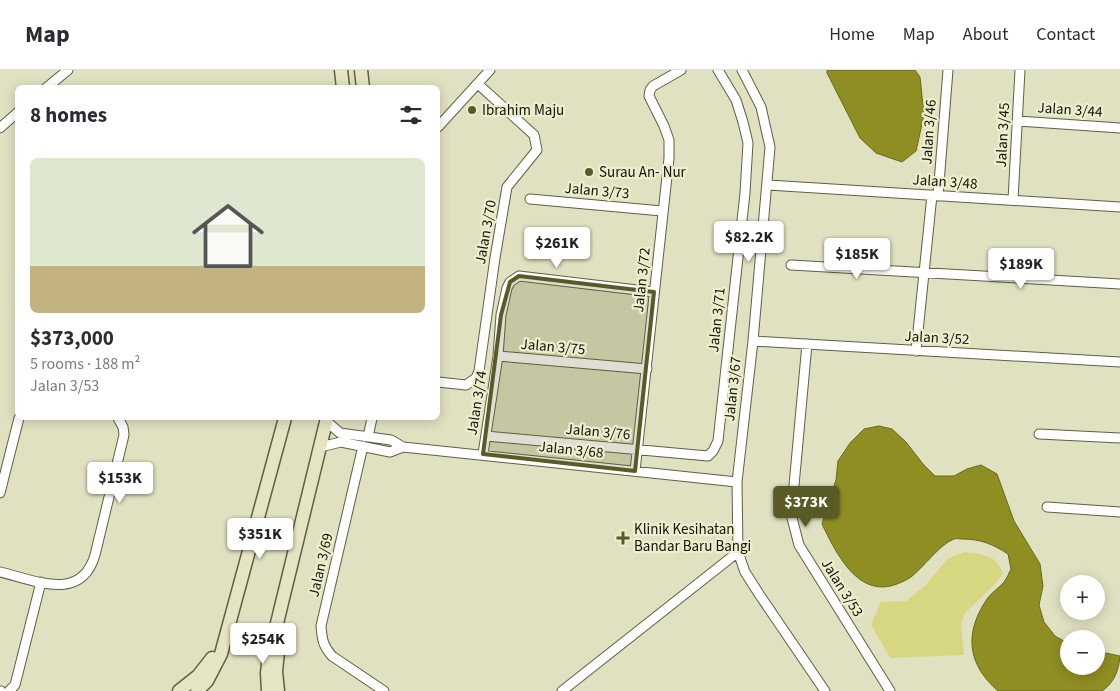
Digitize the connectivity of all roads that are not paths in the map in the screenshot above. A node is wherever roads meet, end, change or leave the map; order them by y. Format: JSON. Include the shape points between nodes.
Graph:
{"nodes":[{"id":1,"x":68,"y":70,"type":"edge"},
{"id":2,"x":341,"y":70,"type":"edge"},
{"id":3,"x":360,"y":70,"type":"edge"},
{"id":4,"x":490,"y":70,"type":"edge"},
{"id":5,"x":681,"y":70,"type":"edge"},
{"id":6,"x":718,"y":70,"type":"edge"},
{"id":7,"x":742,"y":70,"type":"edge"},
{"id":8,"x":948,"y":70,"type":"edge"},
{"id":9,"x":1020,"y":70,"type":"edge"},
{"id":10,"x":478,"y":84,"type":"junction"},
{"id":11,"x":50,"y":85,"type":"edge"},
{"id":12,"x":343,"y":85,"type":"edge"},
{"id":13,"x":362,"y":85,"type":"edge"},
{"id":14,"x":15,"y":115,"type":"edge"},
{"id":15,"x":1018,"y":120,"type":"junction"},
{"id":16,"x":440,"y":125,"type":"edge"},
{"id":17,"x":0,"y":128,"type":"edge"},
{"id":18,"x":1120,"y":128,"type":"edge"},
{"id":19,"x":768,"y":185,"type":"junction"},
{"id":20,"x":935,"y":196,"type":"junction"},
{"id":21,"x":530,"y":199,"type":"dead end"},
{"id":22,"x":1013,"y":200,"type":"junction"},
{"id":23,"x":1120,"y":207,"type":"edge"},
{"id":24,"x":662,"y":211,"type":"junction"},
{"id":25,"x":791,"y":265,"type":"dead end"},
{"id":26,"x":924,"y":272,"type":"junction"},
{"id":27,"x":1120,"y":284,"type":"edge"},
{"id":28,"x":654,"y":292,"type":"junction"},
{"id":29,"x":753,"y":341,"type":"junction"},
{"id":30,"x":807,"y":344,"type":"junction"},
{"id":31,"x":916,"y":350,"type":"junction"},
{"id":32,"x":498,"y":356,"type":"junction"},
{"id":33,"x":1120,"y":362,"type":"edge"},
{"id":34,"x":647,"y":369,"type":"junction"},
{"id":35,"x":440,"y":382,"type":"edge"},
{"id":36,"x":18,"y":420,"type":"edge"},
{"id":37,"x":119,"y":420,"type":"edge"},
{"id":38,"x":284,"y":420,"type":"edge"},
{"id":39,"x":326,"y":420,"type":"edge"},
{"id":40,"x":327,"y":420,"type":"edge"},
{"id":41,"x":372,"y":420,"type":"edge"},
{"id":42,"x":1039,"y":434,"type":"dead end"},
{"id":43,"x":486,"y":436,"type":"junction"},
{"id":44,"x":368,"y":437,"type":"junction"},
{"id":45,"x":1120,"y":438,"type":"edge"},
{"id":46,"x":363,"y":446,"type":"junction"},
{"id":47,"x":403,"y":446,"type":"junction"},
{"id":48,"x":320,"y":447,"type":"junction"},
{"id":49,"x":639,"y":450,"type":"junction"},
{"id":50,"x":483,"y":454,"type":"junction"},
{"id":51,"x":708,"y":456,"type":"joint"},
{"id":52,"x":635,"y":471,"type":"junction"},
{"id":53,"x":737,"y":482,"type":"junction"},
{"id":54,"x":0,"y":493,"type":"edge"},
{"id":55,"x":1047,"y":507,"type":"dead end"},
{"id":56,"x":1120,"y":512,"type":"edge"},
{"id":57,"x":738,"y":552,"type":"junction"},
{"id":58,"x":0,"y":572,"type":"edge"},
{"id":59,"x":41,"y":582,"type":"junction"},
{"id":60,"x":228,"y":629,"type":"junction"},
{"id":61,"x":275,"y":632,"type":"junction"},
{"id":62,"x":9,"y":691,"type":"edge"},
{"id":63,"x":179,"y":691,"type":"edge"},
{"id":64,"x":196,"y":691,"type":"edge"},
{"id":65,"x":268,"y":691,"type":"edge"},
{"id":66,"x":278,"y":691,"type":"edge"},
{"id":67,"x":384,"y":691,"type":"edge"},
{"id":68,"x":562,"y":691,"type":"edge"},
{"id":69,"x":825,"y":691,"type":"edge"},
{"id":70,"x":890,"y":691,"type":"edge"}],
"edges":[{"from":1,"to":11,"type":"street"},
{"from":2,"to":12,"type":"main road"},
{"from":3,"to":13,"type":"main road"},
{"from":4,"to":10,"type":"street"},
{"from":5,"to":24,"type":"street","name":"Jalan 3/72","via":[[654,86],[649,96],[669,140]]},
{"from":6,"to":51,"type":"street","name":"Jalan 3/71","via":[[736,100],[748,143],[718,441]]},
{"from":7,"to":19,"type":"street","name":"Jalan 3/67","via":[[761,107],[770,147]]},
{"from":8,"to":20,"type":"street","name":"Jalan 3/46"},
{"from":9,"to":15,"type":"street","name":"Jalan 3/45"},
{"from":10,"to":16,"type":"street"},
{"from":10,"to":35,"type":"street","name":"Jalan 3/70","via":[[534,135],[537,150],[507,187],[479,371],[476,378],[466,385]]},
{"from":14,"to":17,"type":"street"},
{"from":15,"to":18,"type":"street","name":"Jalan 3/44"},
{"from":15,"to":22,"type":"street","name":"Jalan 3/45"},
{"from":19,"to":20,"type":"street","name":"Jalan 3/48"},
{"from":19,"to":29,"type":"street","name":"Jalan 3/67"},
{"from":20,"to":22,"type":"street","name":"Jalan 3/48"},
{"from":20,"to":26,"type":"street","name":"Jalan 3/46"},
{"from":21,"to":24,"type":"street","name":"Jalan 3/73"},
{"from":22,"to":23,"type":"street","name":"Jalan 3/48"},
{"from":24,"to":28,"type":"street","name":"Jalan 3/72"},
{"from":25,"to":26,"type":"street"},
{"from":26,"to":27,"type":"street"},
{"from":26,"to":31,"type":"street","name":"Jalan 3/46"},
{"from":28,"to":32,"type":"street","name":"Jalan 3/75","via":[[519,276],[507,288]]},
{"from":28,"to":34,"type":"street","name":"Jalan 3/72"},
{"from":29,"to":30,"type":"street","name":"Jalan 3/52"},
{"from":29,"to":53,"type":"street","name":"Jalan 3/67"},
{"from":30,"to":31,"type":"street","name":"Jalan 3/52"},
{"from":30,"to":70,"type":"street","name":"Jalan 3/53","via":[[792,507],[794,528],[799,545]]},
{"from":31,"to":33,"type":"street","name":"Jalan 3/52"},
{"from":32,"to":34,"type":"street","name":"Jalan 3/75"},
{"from":32,"to":43,"type":"street","name":"Jalan 3/74"},
{"from":34,"to":49,"type":"street","name":"Jalan 3/72"},
{"from":36,"to":54,"type":"street"},
{"from":37,"to":59,"type":"street","via":[[124,435],[95,555],[87,573],[76,582],[63,586]]},
{"from":38,"to":60,"type":"main road"},
{"from":39,"to":48,"type":"main road"},
{"from":40,"to":44,"type":"street","name":"Jalan 3/68","via":[[340,433]]},
{"from":41,"to":44,"type":"street"},
{"from":42,"to":45,"type":"street"},
{"from":43,"to":49,"type":"street","name":"Jalan 3/76"},
{"from":43,"to":50,"type":"street","name":"Jalan 3/74"},
{"from":44,"to":47,"type":"street","name":"Jalan 3/68","via":[[391,440]]},
{"from":46,"to":47,"type":"street","name":"Jalan 3/68","via":[[390,452]]},
{"from":46,"to":48,"type":"street","name":"Jalan 3/68","via":[[341,442]]},
{"from":46,"to":67,"type":"street","name":"Jalan 3/69","via":[[321,626],[322,641],[332,656]]},
{"from":47,"to":50,"type":"street","name":"Jalan 3/68"},
{"from":48,"to":61,"type":"main road"},
{"from":49,"to":51,"type":"street","name":"Jalan 3/76"},
{"from":49,"to":52,"type":"street","name":"Jalan 3/72"},
{"from":50,"to":52,"type":"street","name":"Jalan 3/68"},
{"from":52,"to":53,"type":"street","name":"Jalan 3/68"},
{"from":53,"to":57,"type":"street","name":"Jalan 3/67"},
{"from":55,"to":56,"type":"street"},
{"from":57,"to":68,"type":"street"},
{"from":57,"to":69,"type":"street","name":"Jalan 3/67","via":[[754,587]]},
{"from":58,"to":59,"type":"street"},
{"from":59,"to":62,"type":"street","via":[[15,685]]},
{"from":60,"to":63,"type":"main road","via":[[210,661]]},
{"from":60,"to":64,"type":"main road","via":[[221,654],[207,681]]},
{"from":61,"to":65,"type":"main road","via":[[267,673]]},
{"from":61,"to":66,"type":"main road"}]}
